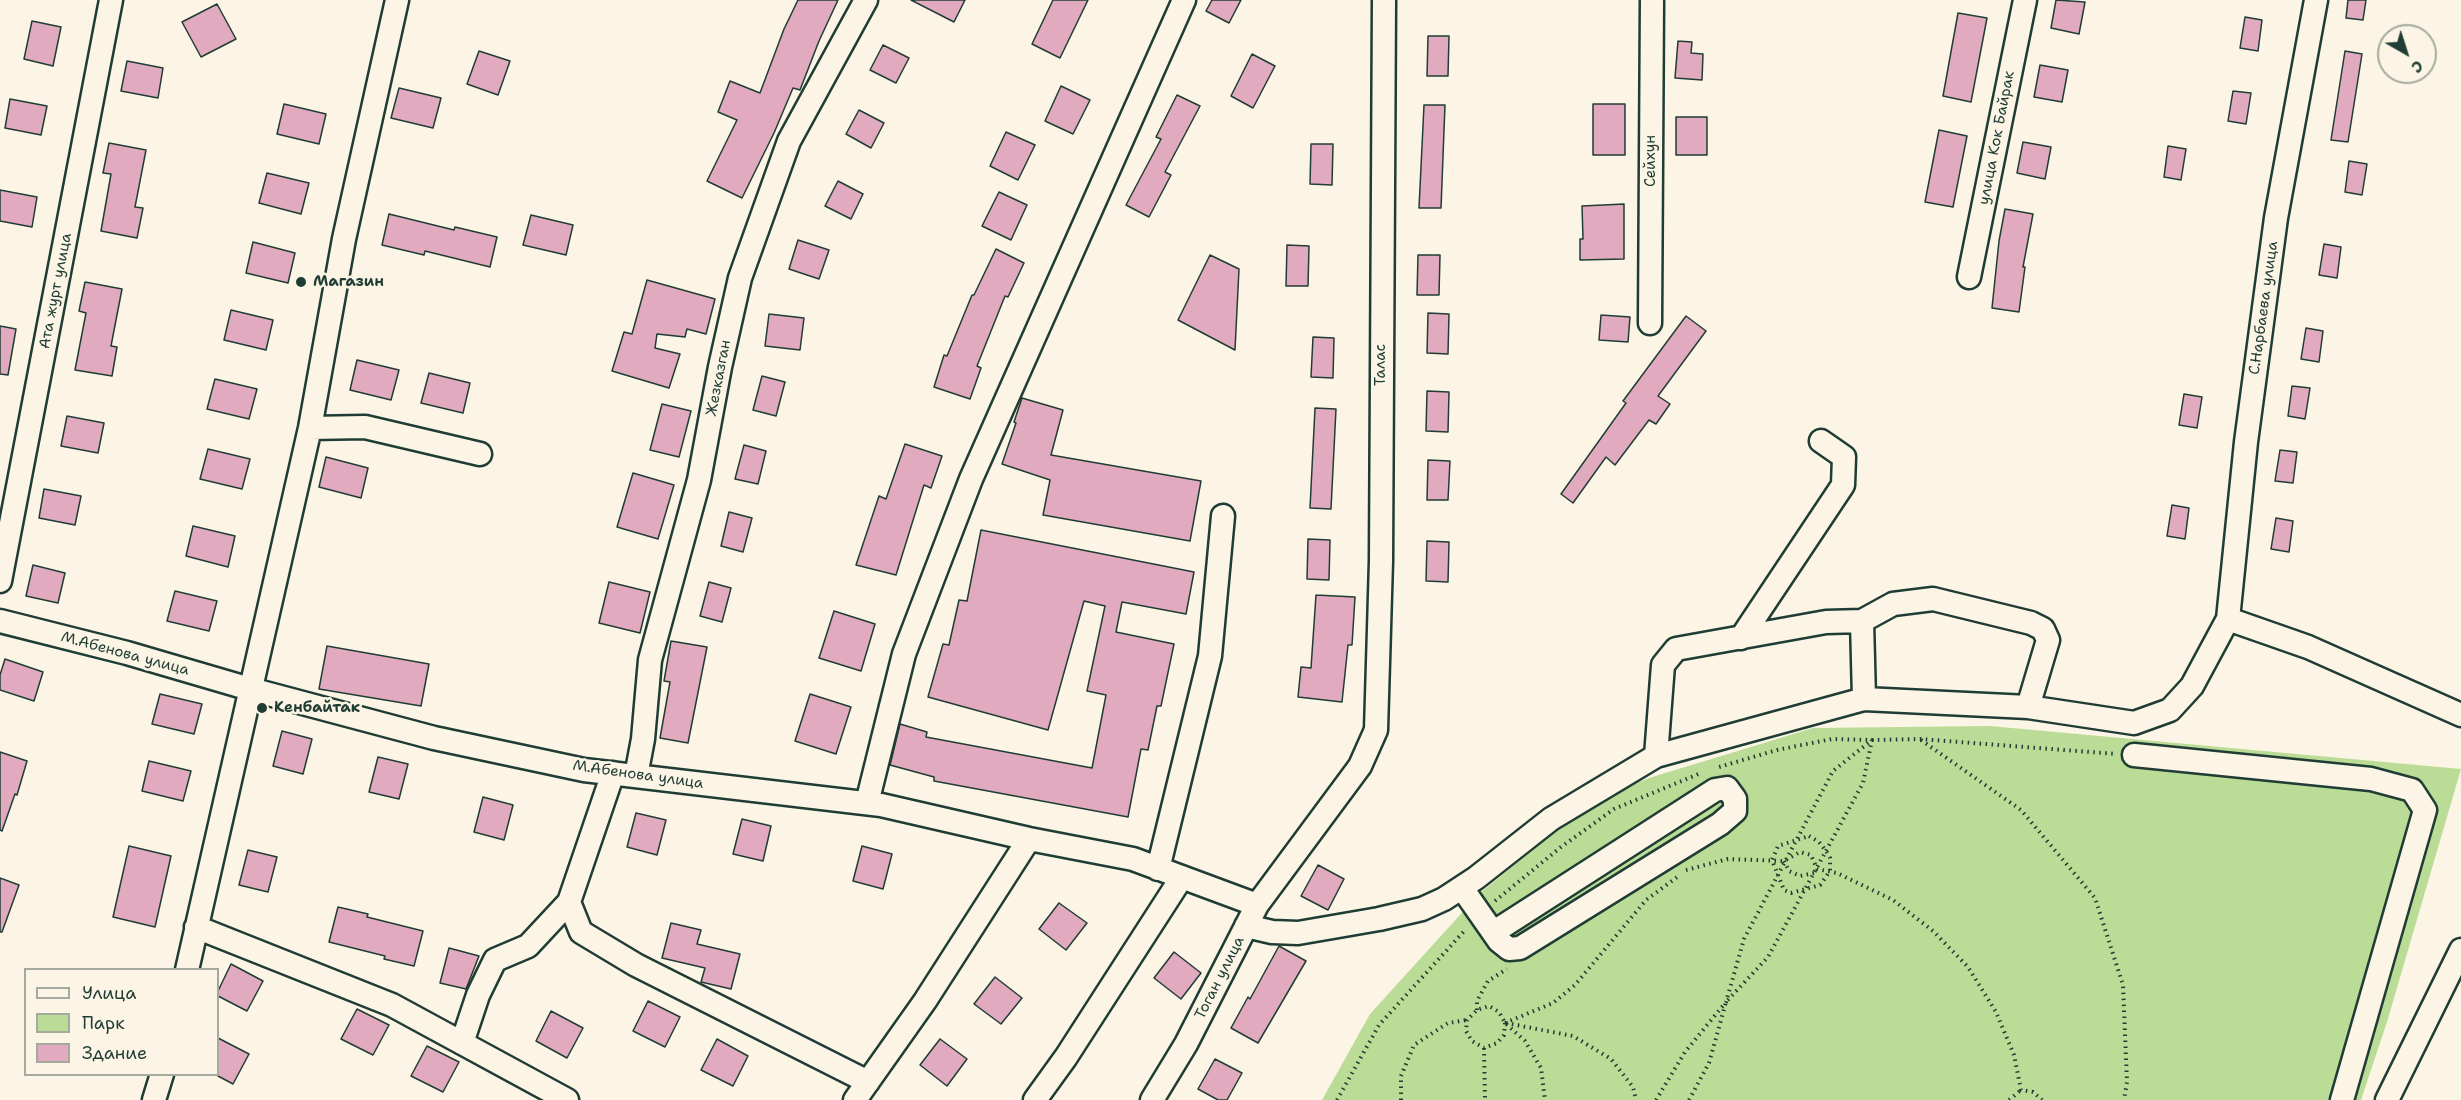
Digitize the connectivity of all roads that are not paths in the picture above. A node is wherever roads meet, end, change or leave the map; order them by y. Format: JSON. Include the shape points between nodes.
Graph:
{"nodes":[{"id":1,"x":111,"y":0,"type":"edge"},
{"id":2,"x":397,"y":0,"type":"edge"},
{"id":3,"x":866,"y":0,"type":"edge"},
{"id":4,"x":1184,"y":0,"type":"edge"},
{"id":5,"x":1384,"y":0,"type":"edge"},
{"id":6,"x":1652,"y":0,"type":"edge"},
{"id":7,"x":2025,"y":0,"type":"edge"},
{"id":8,"x":2316,"y":0,"type":"edge"},
{"id":9,"x":1969,"y":277,"type":"dead end"},
{"id":10,"x":1650,"y":323,"type":"dead end"},
{"id":11,"x":310,"y":428,"type":"junction"},
{"id":12,"x":1821,"y":441,"type":"dead end"},
{"id":13,"x":480,"y":454,"type":"dead end"},
{"id":14,"x":1223,"y":516,"type":"dead end"},
{"id":15,"x":0,"y":581,"type":"edge"},
{"id":16,"x":2228,"y":619,"type":"junction"},
{"id":17,"x":0,"y":621,"type":"edge"},
{"id":18,"x":1862,"y":621,"type":"junction"},
{"id":19,"x":1741,"y":638,"type":"junction"},
{"id":20,"x":250,"y":689,"type":"junction"},
{"id":21,"x":1863,"y":699,"type":"junction"},
{"id":22,"x":2028,"y":707,"type":"junction"},
{"id":23,"x":2461,"y":715,"type":"edge"},
{"id":24,"x":1376,"y":730,"type":"joint"},
{"id":25,"x":2134,"y":755,"type":"road end"},
{"id":26,"x":1656,"y":756,"type":"junction"},
{"id":27,"x":613,"y":773,"type":"junction"},
{"id":28,"x":636,"y":776,"type":"junction"},
{"id":29,"x":867,"y":804,"type":"junction"},
{"id":30,"x":1029,"y":839,"type":"junction"},
{"id":31,"x":1158,"y":868,"type":"junction"},
{"id":32,"x":1182,"y":877,"type":"junction"},
{"id":33,"x":1462,"y":888,"type":"junction"},
{"id":34,"x":569,"y":902,"type":"junction"},
{"id":35,"x":1257,"y":904,"type":"junction"},
{"id":36,"x":1246,"y":926,"type":"junction"},
{"id":37,"x":196,"y":927,"type":"junction"},
{"id":38,"x":1494,"y":932,"type":"junction"},
{"id":39,"x":2461,"y":950,"type":"edge"},
{"id":40,"x":187,"y":968,"type":"edge"},
{"id":41,"x":462,"y":1043,"type":"junction"},
{"id":42,"x":161,"y":1076,"type":"edge"},
{"id":43,"x":862,"y":1091,"type":"edge"},
{"id":44,"x":153,"y":1100,"type":"edge"},
{"id":45,"x":567,"y":1100,"type":"edge"},
{"id":46,"x":1035,"y":1100,"type":"edge"},
{"id":47,"x":1152,"y":1100,"type":"edge"},
{"id":48,"x":2342,"y":1100,"type":"edge"},
{"id":49,"x":2387,"y":1100,"type":"edge"}],
"edges":[{"from":1,"to":15,"type":"street","name":"Ата журт улица"},
{"from":2,"to":11,"type":"street","via":[[344,239]]},
{"from":3,"to":28,"type":"street","name":"Жезказган","via":[[789,141],[740,278],[699,480],[650,660]]},
{"from":4,"to":29,"type":"street","via":[[971,479],[904,654]]},
{"from":5,"to":24,"type":"street","name":"Талас","via":[[1381,561]]},
{"from":6,"to":10,"type":"street","name":"Сейхун"},
{"from":7,"to":9,"type":"street","name":"улица Кок Байрак"},
{"from":8,"to":16,"type":"street","name":"С.Нарбаева улица","via":[[2276,218],[2246,442]]},
{"from":11,"to":13,"type":"street","via":[[365,427]]},
{"from":11,"to":20,"type":"street"},
{"from":12,"to":19,"type":"street","via":[[1844,457],[1843,484]]},
{"from":14,"to":31,"type":"street","via":[[1210,656]]},
{"from":16,"to":22,"type":"street","via":[[2192,686],[2170,710],[2134,723]]},
{"from":16,"to":23,"type":"street","via":[[2308,647]]},
{"from":17,"to":20,"type":"street","name":"М.Абенова улица"},
{"from":18,"to":19,"type":"street","via":[[1826,622]]},
{"from":18,"to":21,"type":"street"},
{"from":18,"to":22,"type":"street","via":[[1893,604],[1932,599],[2043,629],[2048,640]]},
{"from":19,"to":26,"type":"street","via":[[1676,649],[1663,665]]},
{"from":20,"to":27,"type":"street","name":"М.Абенова улица","via":[[434,738]]},
{"from":20,"to":37,"type":"street"},
{"from":21,"to":22,"type":"street"},
{"from":21,"to":26,"type":"street"},
{"from":24,"to":35,"type":"street","name":"Тоган улица","via":[[1360,766]]},
{"from":25,"to":48,"type":"street","via":[[2371,778],[2412,790],[2425,810]]},
{"from":26,"to":33,"type":"street","via":[[1551,819]]},
{"from":27,"to":28,"type":"street","name":"М.Абенова улица"},
{"from":27,"to":34,"type":"street"},
{"from":28,"to":29,"type":"street","name":"М.Абенова улица"},
{"from":29,"to":30,"type":"street","name":"М.Абенова улица"},
{"from":30,"to":31,"type":"street","name":"М.Абенова улица","via":[[1133,859]]},
{"from":30,"to":43,"type":"street"},
{"from":31,"to":32,"type":"street","name":"М.Абенова улица"},
{"from":32,"to":35,"type":"street","name":"М.Абенова улица"},
{"from":32,"to":46,"type":"street"},
{"from":33,"to":36,"type":"street","via":[[1422,909],[1345,925],[1299,933]]},
{"from":33,"to":38,"type":"street"},
{"from":34,"to":41,"type":"street","via":[[528,945],[495,960]]},
{"from":34,"to":43,"type":"street","via":[[581,932]]},
{"from":35,"to":36,"type":"street","name":"Тоган улица"},
{"from":36,"to":47,"type":"street","name":"Тоган улица","via":[[1186,1044]]},
{"from":37,"to":40,"type":"street"},
{"from":37,"to":41,"type":"street","via":[[392,1005]]},
{"from":38,"to":38,"type":"street","via":[[1509,949],[1520,948],[1720,824],[1735,811],[1736,799],[1727,788],[1715,790]]},
{"from":39,"to":49,"type":"street"},
{"from":41,"to":45,"type":"street"},
{"from":42,"to":44,"type":"street"}]}
